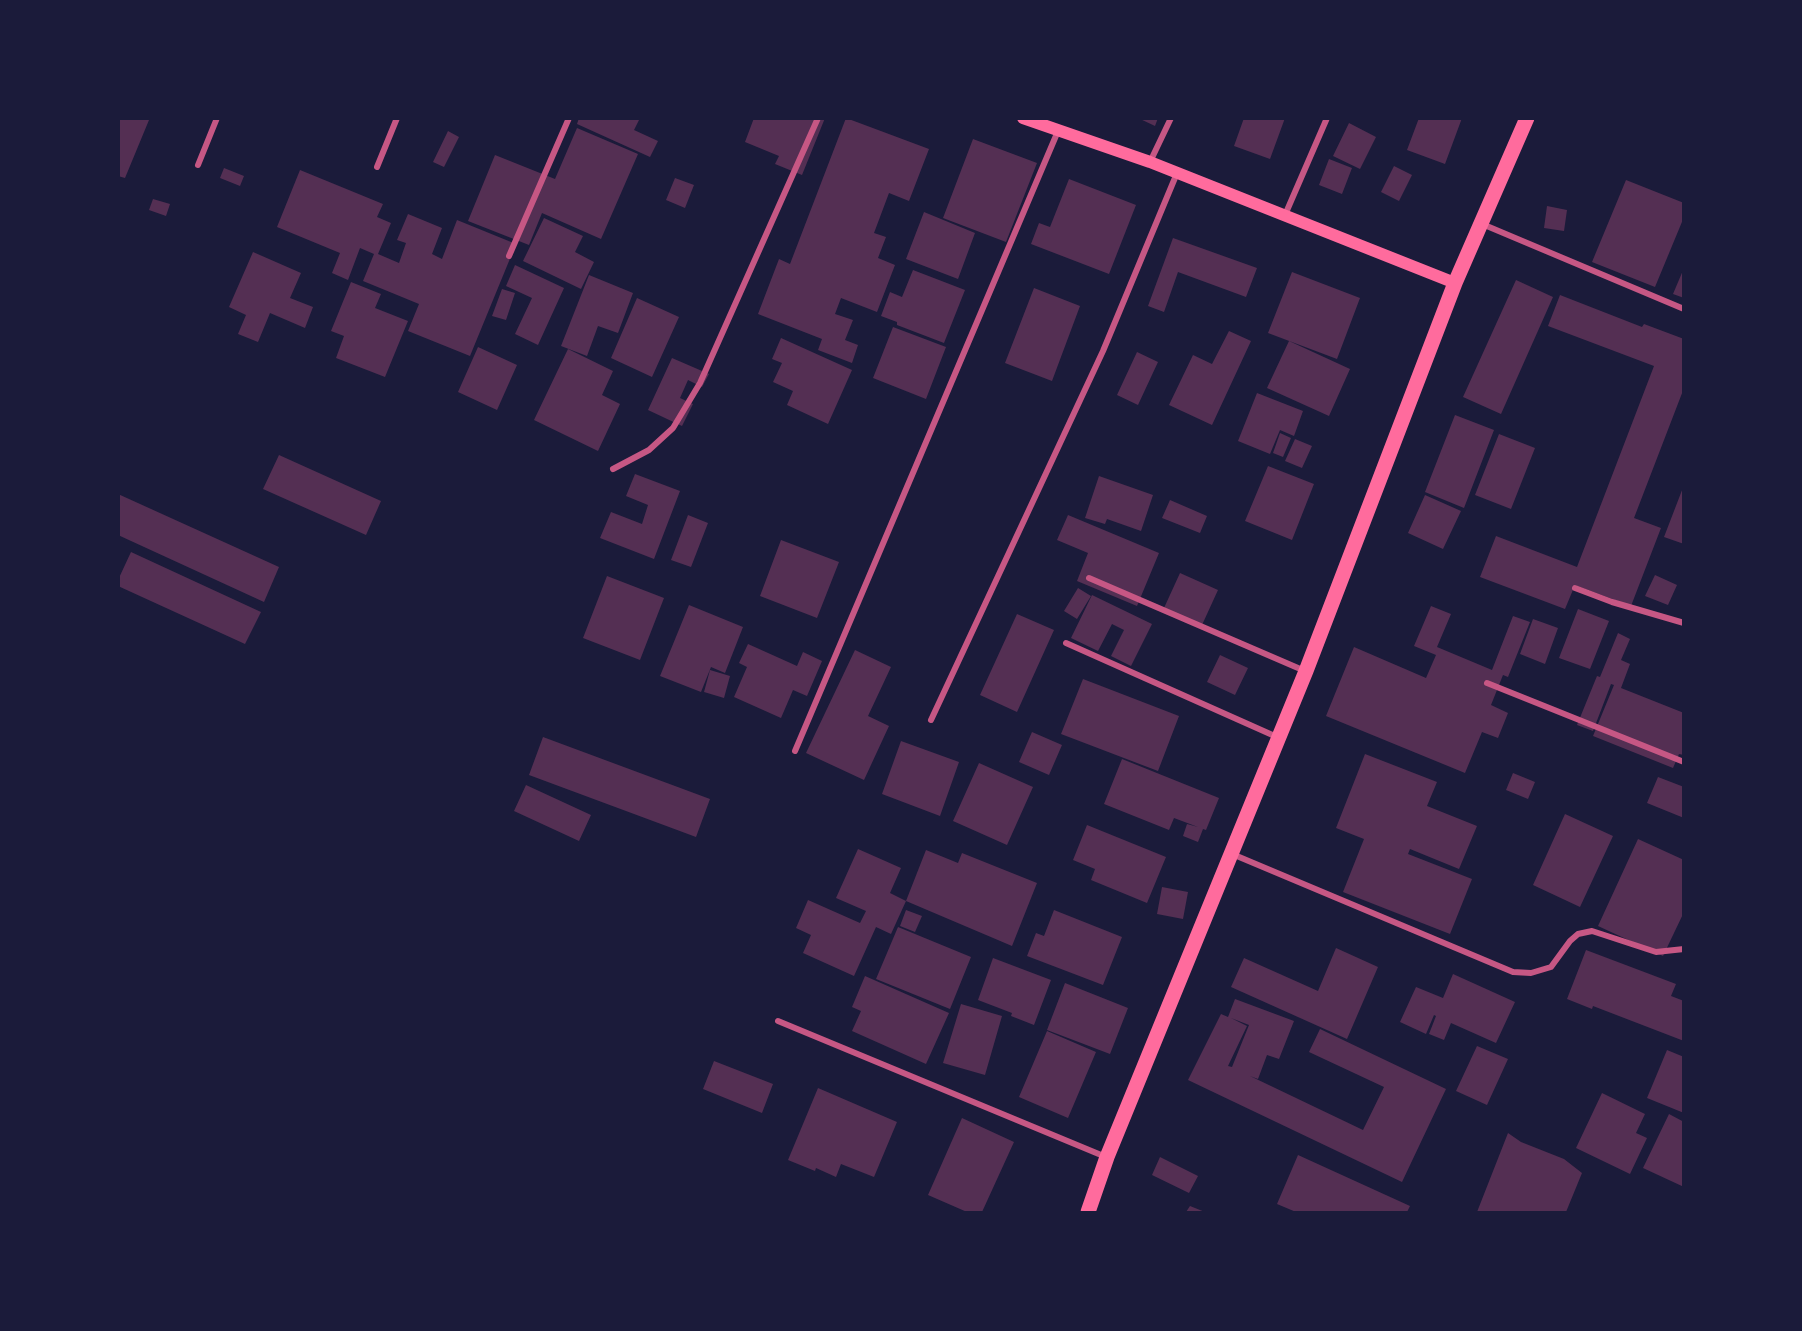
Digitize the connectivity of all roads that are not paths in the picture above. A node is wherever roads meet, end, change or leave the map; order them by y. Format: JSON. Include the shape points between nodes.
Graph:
{"nodes":[{"id":1,"x":217,"y":118,"type":"edge"},
{"id":2,"x":398,"y":118,"type":"edge"},
{"id":3,"x":569,"y":118,"type":"edge"},
{"id":4,"x":818,"y":118,"type":"edge"},
{"id":5,"x":1023,"y":118,"type":"edge"},
{"id":6,"x":1171,"y":118,"type":"edge"},
{"id":7,"x":1327,"y":118,"type":"edge"},
{"id":8,"x":1527,"y":118,"type":"edge"},
{"id":9,"x":1059,"y":130,"type":"junction"},
{"id":10,"x":1150,"y":162,"type":"junction"},
{"id":11,"x":198,"y":165,"type":"dead end"},
{"id":12,"x":377,"y":167,"type":"dead end"},
{"id":13,"x":1177,"y":173,"type":"junction"},
{"id":14,"x":1285,"y":216,"type":"junction"},
{"id":15,"x":1482,"y":223,"type":"junction"},
{"id":16,"x":509,"y":256,"type":"dead end"},
{"id":17,"x":1455,"y":283,"type":"junction"},
{"id":18,"x":1683,"y":309,"type":"edge"},
{"id":19,"x":613,"y":469,"type":"dead end"},
{"id":20,"x":1089,"y":578,"type":"dead end"},
{"id":21,"x":1575,"y":588,"type":"dead end"},
{"id":22,"x":1683,"y":623,"type":"edge"},
{"id":23,"x":1066,"y":643,"type":"dead end"},
{"id":24,"x":1306,"y":671,"type":"junction"},
{"id":25,"x":1487,"y":683,"type":"dead end"},
{"id":26,"x":931,"y":720,"type":"dead end"},
{"id":27,"x":1277,"y":737,"type":"junction"},
{"id":28,"x":795,"y":751,"type":"dead end"},
{"id":29,"x":1683,"y":762,"type":"edge"},
{"id":30,"x":1231,"y":853,"type":"junction"},
{"id":31,"x":1683,"y":949,"type":"edge"},
{"id":32,"x":778,"y":1021,"type":"dead end"},
{"id":33,"x":1107,"y":1157,"type":"junction"},
{"id":34,"x":1088,"y":1212,"type":"edge"}],
"edges":[{"from":1,"to":11,"type":"street"},
{"from":2,"to":12,"type":"street"},
{"from":3,"to":16,"type":"street"},
{"from":4,"to":19,"type":"street","via":[[700,383],[673,428],[649,450]]},
{"from":5,"to":9,"type":"main road"},
{"from":6,"to":10,"type":"street"},
{"from":7,"to":14,"type":"street"},
{"from":8,"to":15,"type":"main road"},
{"from":9,"to":10,"type":"main road"},
{"from":9,"to":28,"type":"street"},
{"from":10,"to":13,"type":"main road"},
{"from":13,"to":14,"type":"main road"},
{"from":13,"to":26,"type":"street","via":[[1103,351]]},
{"from":14,"to":17,"type":"main road"},
{"from":15,"to":17,"type":"main road"},
{"from":15,"to":18,"type":"street"},
{"from":17,"to":24,"type":"main road"},
{"from":20,"to":24,"type":"street"},
{"from":21,"to":22,"type":"street"},
{"from":23,"to":27,"type":"street"},
{"from":24,"to":27,"type":"main road"},
{"from":25,"to":29,"type":"street"},
{"from":27,"to":30,"type":"main road"},
{"from":30,"to":31,"type":"street","via":[[1513,972],[1531,973],[1551,967],[1570,941],[1578,934],[1592,931],[1656,951]]},
{"from":30,"to":33,"type":"main road"},
{"from":32,"to":33,"type":"street"},
{"from":33,"to":34,"type":"main road"}]}
